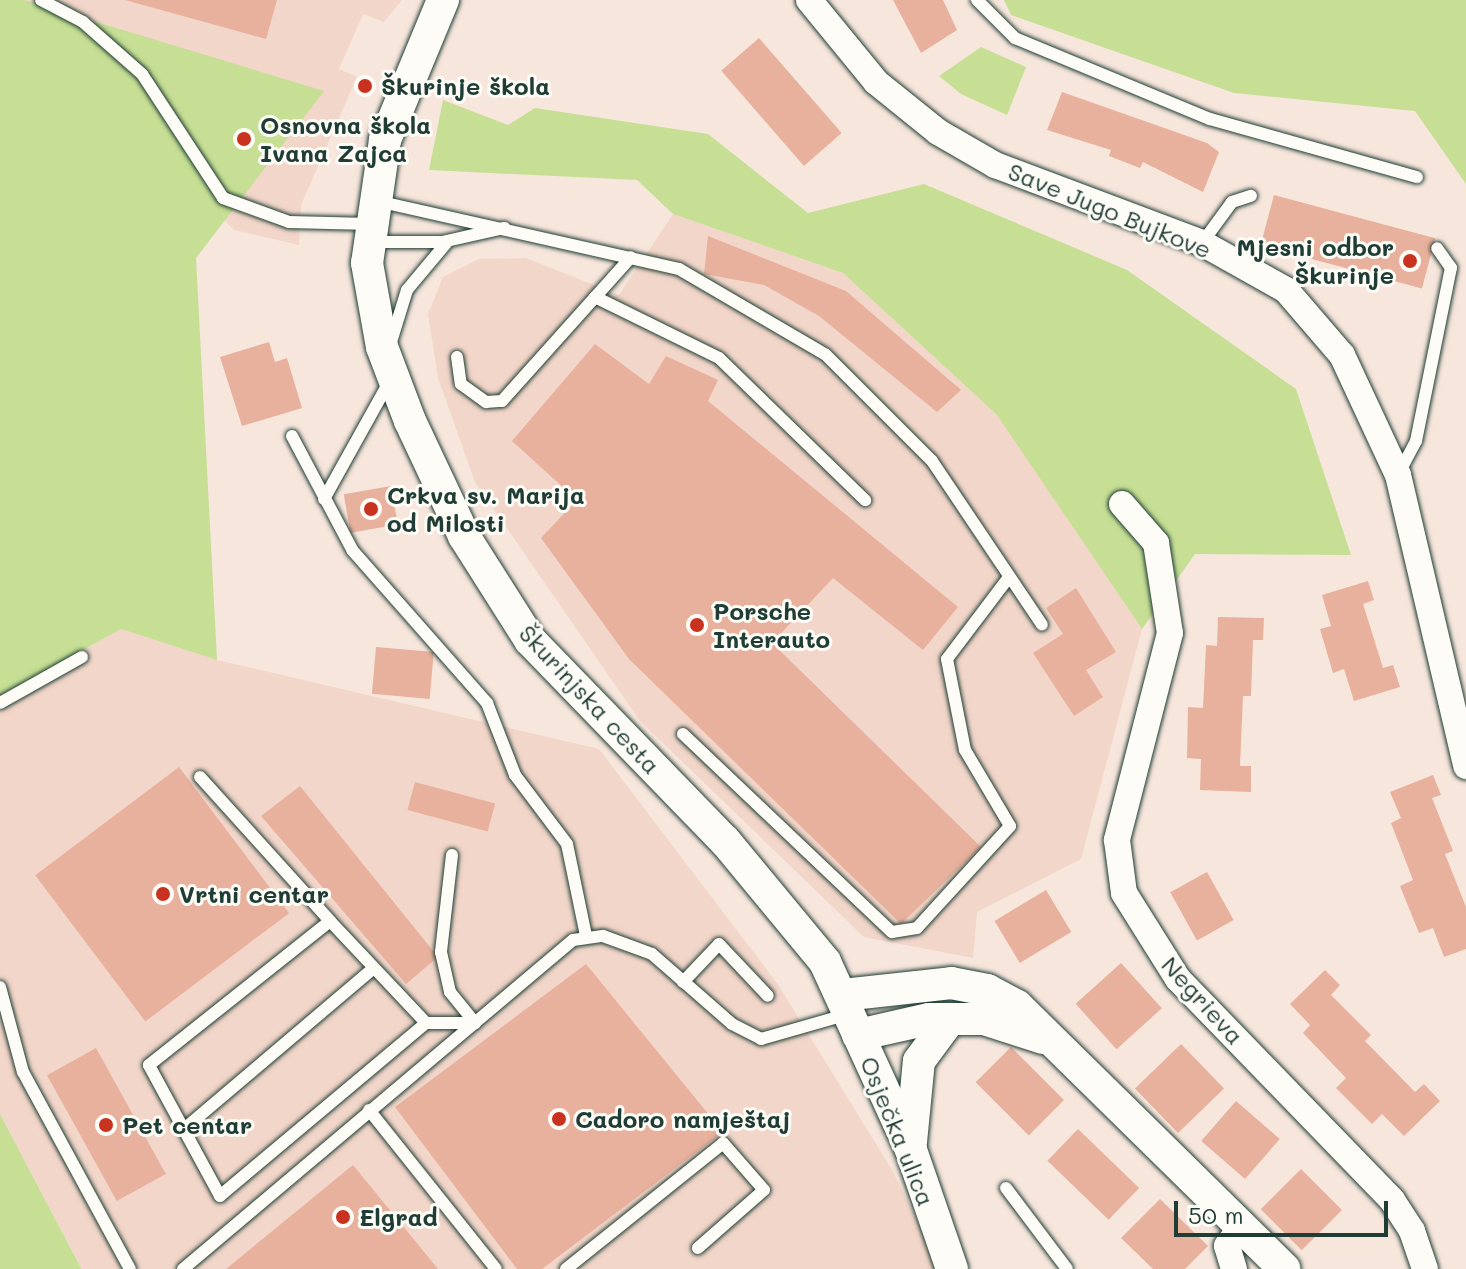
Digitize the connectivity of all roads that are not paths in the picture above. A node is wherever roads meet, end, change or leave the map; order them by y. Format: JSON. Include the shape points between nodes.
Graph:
{"nodes":[{"id":1,"x":41,"y":0,"type":"edge"},
{"id":2,"x":443,"y":0,"type":"edge"},
{"id":3,"x":809,"y":0,"type":"edge"},
{"id":4,"x":977,"y":0,"type":"edge"},
{"id":5,"x":1417,"y":177,"type":"dead end"},
{"id":6,"x":1251,"y":196,"type":"dead end"},
{"id":7,"x":371,"y":222,"type":"junction"},
{"id":8,"x":504,"y":228,"type":"junction"},
{"id":9,"x":448,"y":241,"type":"junction"},
{"id":10,"x":1202,"y":243,"type":"junction"},
{"id":11,"x":1437,"y":248,"type":"dead end"},
{"id":12,"x":631,"y":257,"type":"junction"},
{"id":13,"x":595,"y":297,"type":"junction"},
{"id":14,"x":457,"y":357,"type":"dead end"},
{"id":15,"x":390,"y":368,"type":"junction"},
{"id":16,"x":292,"y":436,"type":"dead end"},
{"id":17,"x":1398,"y":475,"type":"junction"},
{"id":18,"x":324,"y":499,"type":"junction"},
{"id":19,"x":865,"y":500,"type":"dead end"},
{"id":20,"x":1122,"y":504,"type":"dead end"},
{"id":21,"x":1009,"y":577,"type":"junction"},
{"id":22,"x":1042,"y":625,"type":"dead end"},
{"id":23,"x":82,"y":657,"type":"dead end"},
{"id":24,"x":0,"y":703,"type":"edge"},
{"id":25,"x":683,"y":734,"type":"dead end"},
{"id":26,"x":1466,"y":766,"type":"edge"},
{"id":27,"x":200,"y":777,"type":"dead end"},
{"id":28,"x":452,"y":855,"type":"dead end"},
{"id":29,"x":330,"y":921,"type":"junction"},
{"id":30,"x":586,"y":936,"type":"junction"},
{"id":31,"x":374,"y":968,"type":"junction"},
{"id":32,"x":683,"y":982,"type":"junction"},
{"id":33,"x":0,"y":987,"type":"edge"},
{"id":34,"x":768,"y":996,"type":"dead end"},
{"id":35,"x":850,"y":1014,"type":"junction"},
{"id":36,"x":950,"y":1019,"type":"junction"},
{"id":37,"x":426,"y":1023,"type":"junction"},
{"id":38,"x":475,"y":1023,"type":"junction"},
{"id":39,"x":1050,"y":1040,"type":"junction"},
{"id":40,"x":369,"y":1110,"type":"junction"},
{"id":41,"x":184,"y":1129,"type":"junction"},
{"id":42,"x":911,"y":1150,"type":"junction"},
{"id":43,"x":1006,"y":1188,"type":"dead end"},
{"id":44,"x":1239,"y":1230,"type":"junction"},
{"id":45,"x":698,"y":1248,"type":"dead end"},
{"id":46,"x":130,"y":1269,"type":"edge"},
{"id":47,"x":183,"y":1269,"type":"edge"},
{"id":48,"x":496,"y":1269,"type":"edge"},
{"id":49,"x":566,"y":1269,"type":"edge"},
{"id":50,"x":952,"y":1269,"type":"edge"},
{"id":51,"x":1067,"y":1269,"type":"edge"},
{"id":52,"x":1234,"y":1269,"type":"edge"},
{"id":53,"x":1285,"y":1269,"type":"edge"},
{"id":54,"x":1425,"y":1269,"type":"edge"}],
"edges":[{"from":1,"to":7,"type":"lane","via":[[83,22],[142,74],[223,198],[289,222]]},
{"from":2,"to":7,"type":"street","name":"Škurinjska cesta","via":[[385,140]]},
{"from":3,"to":10,"type":"street","name":"Save Jugo Bujkove","via":[[876,82],[938,132],[995,165]]},
{"from":4,"to":5,"type":"lane","via":[[1015,38],[1210,119]]},
{"from":6,"to":10,"type":"lane","via":[[1232,202]]},
{"from":7,"to":8,"type":"lane"},
{"from":7,"to":9,"type":"lane"},
{"from":7,"to":15,"type":"street","name":"Škurinjska cesta","via":[[367,266]]},
{"from":8,"to":9,"type":"lane"},
{"from":8,"to":12,"type":"lane"},
{"from":9,"to":15,"type":"lane","via":[[399,305]]},
{"from":10,"to":17,"type":"street","name":"Save Jugo Bujkove","via":[[1286,290],[1342,355]]},
{"from":11,"to":17,"type":"lane","via":[[1451,268],[1416,441]]},
{"from":12,"to":13,"type":"lane"},
{"from":12,"to":21,"type":"lane","via":[[679,269],[826,355],[932,461]]},
{"from":13,"to":14,"type":"lane","via":[[502,401],[486,402],[461,384]]},
{"from":13,"to":19,"type":"lane","via":[[719,358]]},
{"from":15,"to":18,"type":"lane"},
{"from":15,"to":35,"type":"street","name":"Škurinjska cesta","via":[[464,536],[530,640],[768,888]]},
{"from":16,"to":18,"type":"lane"},
{"from":17,"to":26,"type":"street","name":"Save Jugo Bujkove"},
{"from":18,"to":30,"type":"lane","via":[[353,551],[487,703],[515,775],[567,844]]},
{"from":20,"to":54,"type":"street","name":"Negrieva","via":[[1156,543],[1170,633],[1117,840],[1124,893],[1178,979],[1392,1200],[1412,1231]]},
{"from":21,"to":22,"type":"lane"},
{"from":21,"to":25,"type":"lane","via":[[947,659],[965,750],[1010,826],[917,928],[892,932]]},
{"from":23,"to":24,"type":"lane"},
{"from":27,"to":29,"type":"lane"},
{"from":28,"to":38,"type":"lane","via":[[441,952],[450,992]]},
{"from":29,"to":31,"type":"lane"},
{"from":29,"to":41,"type":"lane","via":[[149,1065]]},
{"from":30,"to":32,"type":"lane","via":[[640,948]]},
{"from":30,"to":38,"type":"lane","via":[[573,940]]},
{"from":31,"to":37,"type":"lane"},
{"from":31,"to":41,"type":"lane"},
{"from":32,"to":34,"type":"lane","via":[[719,944]]},
{"from":32,"to":35,"type":"lane","via":[[732,1024],[761,1039]]},
{"from":33,"to":46,"type":"lane","via":[[23,1072]]},
{"from":35,"to":36,"type":"street"},
{"from":35,"to":39,"type":"street","via":[[916,983],[987,990],[1017,1006]]},
{"from":35,"to":42,"type":"street","name":"Osječka ulica"},
{"from":36,"to":39,"type":"street","via":[[984,1019]]},
{"from":36,"to":42,"type":"street","via":[[919,1061]]},
{"from":37,"to":38,"type":"lane"},
{"from":37,"to":41,"type":"lane","via":[[220,1196]]},
{"from":38,"to":40,"type":"lane"},
{"from":39,"to":44,"type":"street"},
{"from":40,"to":47,"type":"lane"},
{"from":40,"to":48,"type":"lane"},
{"from":42,"to":50,"type":"street","name":"Osječka ulica"},
{"from":43,"to":51,"type":"lane"},
{"from":44,"to":52,"type":"street","via":[[1227,1246]]},
{"from":44,"to":53,"type":"street"},
{"from":45,"to":49,"type":"lane","via":[[764,1190],[723,1143]]}]}
